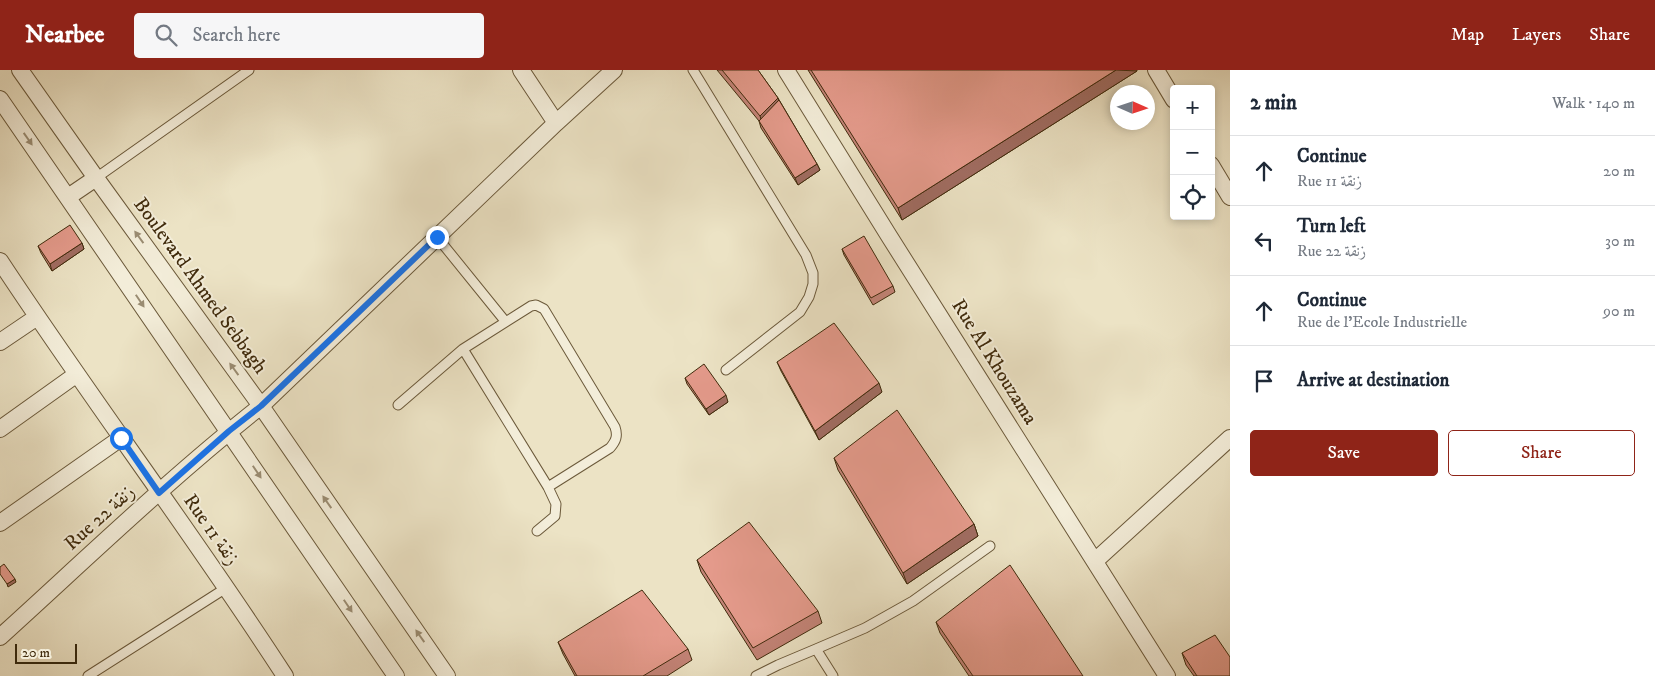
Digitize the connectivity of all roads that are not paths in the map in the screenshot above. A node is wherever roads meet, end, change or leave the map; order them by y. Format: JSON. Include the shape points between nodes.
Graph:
{"nodes":[{"id":1,"x":20,"y":70,"type":"edge"},
{"id":2,"x":249,"y":70,"type":"edge"},
{"id":3,"x":521,"y":70,"type":"edge"},
{"id":4,"x":614,"y":70,"type":"edge"},
{"id":5,"x":693,"y":70,"type":"edge"},
{"id":6,"x":786,"y":70,"type":"edge"},
{"id":7,"x":1156,"y":70,"type":"edge"},
{"id":8,"x":1170,"y":93,"type":"edge"},
{"id":9,"x":0,"y":99,"type":"edge"},
{"id":10,"x":556,"y":123,"type":"junction"},
{"id":11,"x":1215,"y":172,"type":"edge"},
{"id":12,"x":96,"y":178,"type":"junction"},
{"id":13,"x":68,"y":197,"type":"junction"},
{"id":14,"x":1230,"y":197,"type":"edge"},
{"id":15,"x":437,"y":237,"type":"junction"},
{"id":16,"x":0,"y":261,"type":"edge"},
{"id":17,"x":37,"y":317,"type":"junction"},
{"id":18,"x":506,"y":321,"type":"junction"},
{"id":19,"x":0,"y":342,"type":"edge"},
{"id":20,"x":463,"y":349,"type":"junction"},
{"id":21,"x":726,"y":370,"type":"dead end"},
{"id":22,"x":78,"y":374,"type":"junction"},
{"id":23,"x":398,"y":404,"type":"dead end"},
{"id":24,"x":261,"y":406,"type":"junction"},
{"id":25,"x":0,"y":429,"type":"edge"},
{"id":26,"x":229,"y":431,"type":"junction"},
{"id":27,"x":121,"y":438,"type":"junction"},
{"id":28,"x":1230,"y":438,"type":"edge"},
{"id":29,"x":548,"y":487,"type":"junction"},
{"id":30,"x":159,"y":493,"type":"junction"},
{"id":31,"x":0,"y":522,"type":"edge"},
{"id":32,"x":537,"y":530,"type":"dead end"},
{"id":33,"x":990,"y":546,"type":"dead end"},
{"id":34,"x":1095,"y":561,"type":"junction"},
{"id":35,"x":226,"y":588,"type":"junction"},
{"id":36,"x":0,"y":637,"type":"edge"},
{"id":37,"x":816,"y":649,"type":"junction"},
{"id":38,"x":88,"y":676,"type":"edge"},
{"id":39,"x":285,"y":676,"type":"edge"},
{"id":40,"x":396,"y":676,"type":"edge"},
{"id":41,"x":447,"y":676,"type":"edge"},
{"id":42,"x":756,"y":676,"type":"edge"},
{"id":43,"x":834,"y":676,"type":"edge"},
{"id":44,"x":1167,"y":676,"type":"edge"}],
"edges":[{"from":1,"to":12,"type":"street","name":"Boulevard Ahmed Sebbagh"},
{"from":2,"to":12,"type":"lane"},
{"from":3,"to":10,"type":"street"},
{"from":4,"to":10,"type":"street","name":"Rue 22 زنقة"},
{"from":5,"to":21,"type":"lane","via":[[806,256],[813,273],[809,297],[800,312]]},
{"from":6,"to":34,"type":"street","name":"Rue Al Khouzama"},
{"from":7,"to":8,"type":"street"},
{"from":9,"to":13,"type":"street","one_way":true},
{"from":10,"to":15,"type":"street","name":"Rue 22 زنقة"},
{"from":11,"to":14,"type":"street"},
{"from":12,"to":13,"type":"street"},
{"from":24,"to":12,"type":"street","name":"Boulevard Ahmed Sebbagh","one_way":true},
{"from":13,"to":26,"type":"street","one_way":true},
{"from":15,"to":18,"type":"lane"},
{"from":15,"to":24,"type":"street","name":"Rue 22 زنقة"},
{"from":16,"to":17,"type":"street","name":"Rue 11 زنقة"},
{"from":17,"to":19,"type":"street"},
{"from":17,"to":22,"type":"street","name":"Rue 11 زنقة"},
{"from":18,"to":20,"type":"lane"},
{"from":18,"to":29,"type":"lane","via":[[531,306],[544,309],[617,434],[610,448]]},
{"from":20,"to":23,"type":"lane"},
{"from":20,"to":29,"type":"lane"},
{"from":22,"to":25,"type":"street"},
{"from":22,"to":27,"type":"street","name":"Rue 11 زنقة"},
{"from":24,"to":26,"type":"street","name":"Rue 22 زنقة"},
{"from":41,"to":24,"type":"street","name":"Boulevard Ahmed Sebbagh","one_way":true},
{"from":26,"to":30,"type":"street","name":"Rue 22 زنقة"},
{"from":26,"to":40,"type":"street","one_way":true},
{"from":27,"to":30,"type":"street","name":"Rue 11 زنقة"},
{"from":27,"to":31,"type":"street"},
{"from":28,"to":34,"type":"street"},
{"from":29,"to":32,"type":"lane","via":[[556,504],[555,516]]},
{"from":30,"to":35,"type":"street","name":"Rue 11 زنقة"},
{"from":30,"to":36,"type":"street","name":"Rue 22 زنقة"},
{"from":33,"to":37,"type":"lane","via":[[913,601]]},
{"from":34,"to":44,"type":"street","name":"Rue Al Khouzama"},
{"from":35,"to":38,"type":"lane"},
{"from":35,"to":39,"type":"street","name":"Rue 11 زنقة"},
{"from":37,"to":42,"type":"lane"},
{"from":37,"to":43,"type":"lane"}]}
